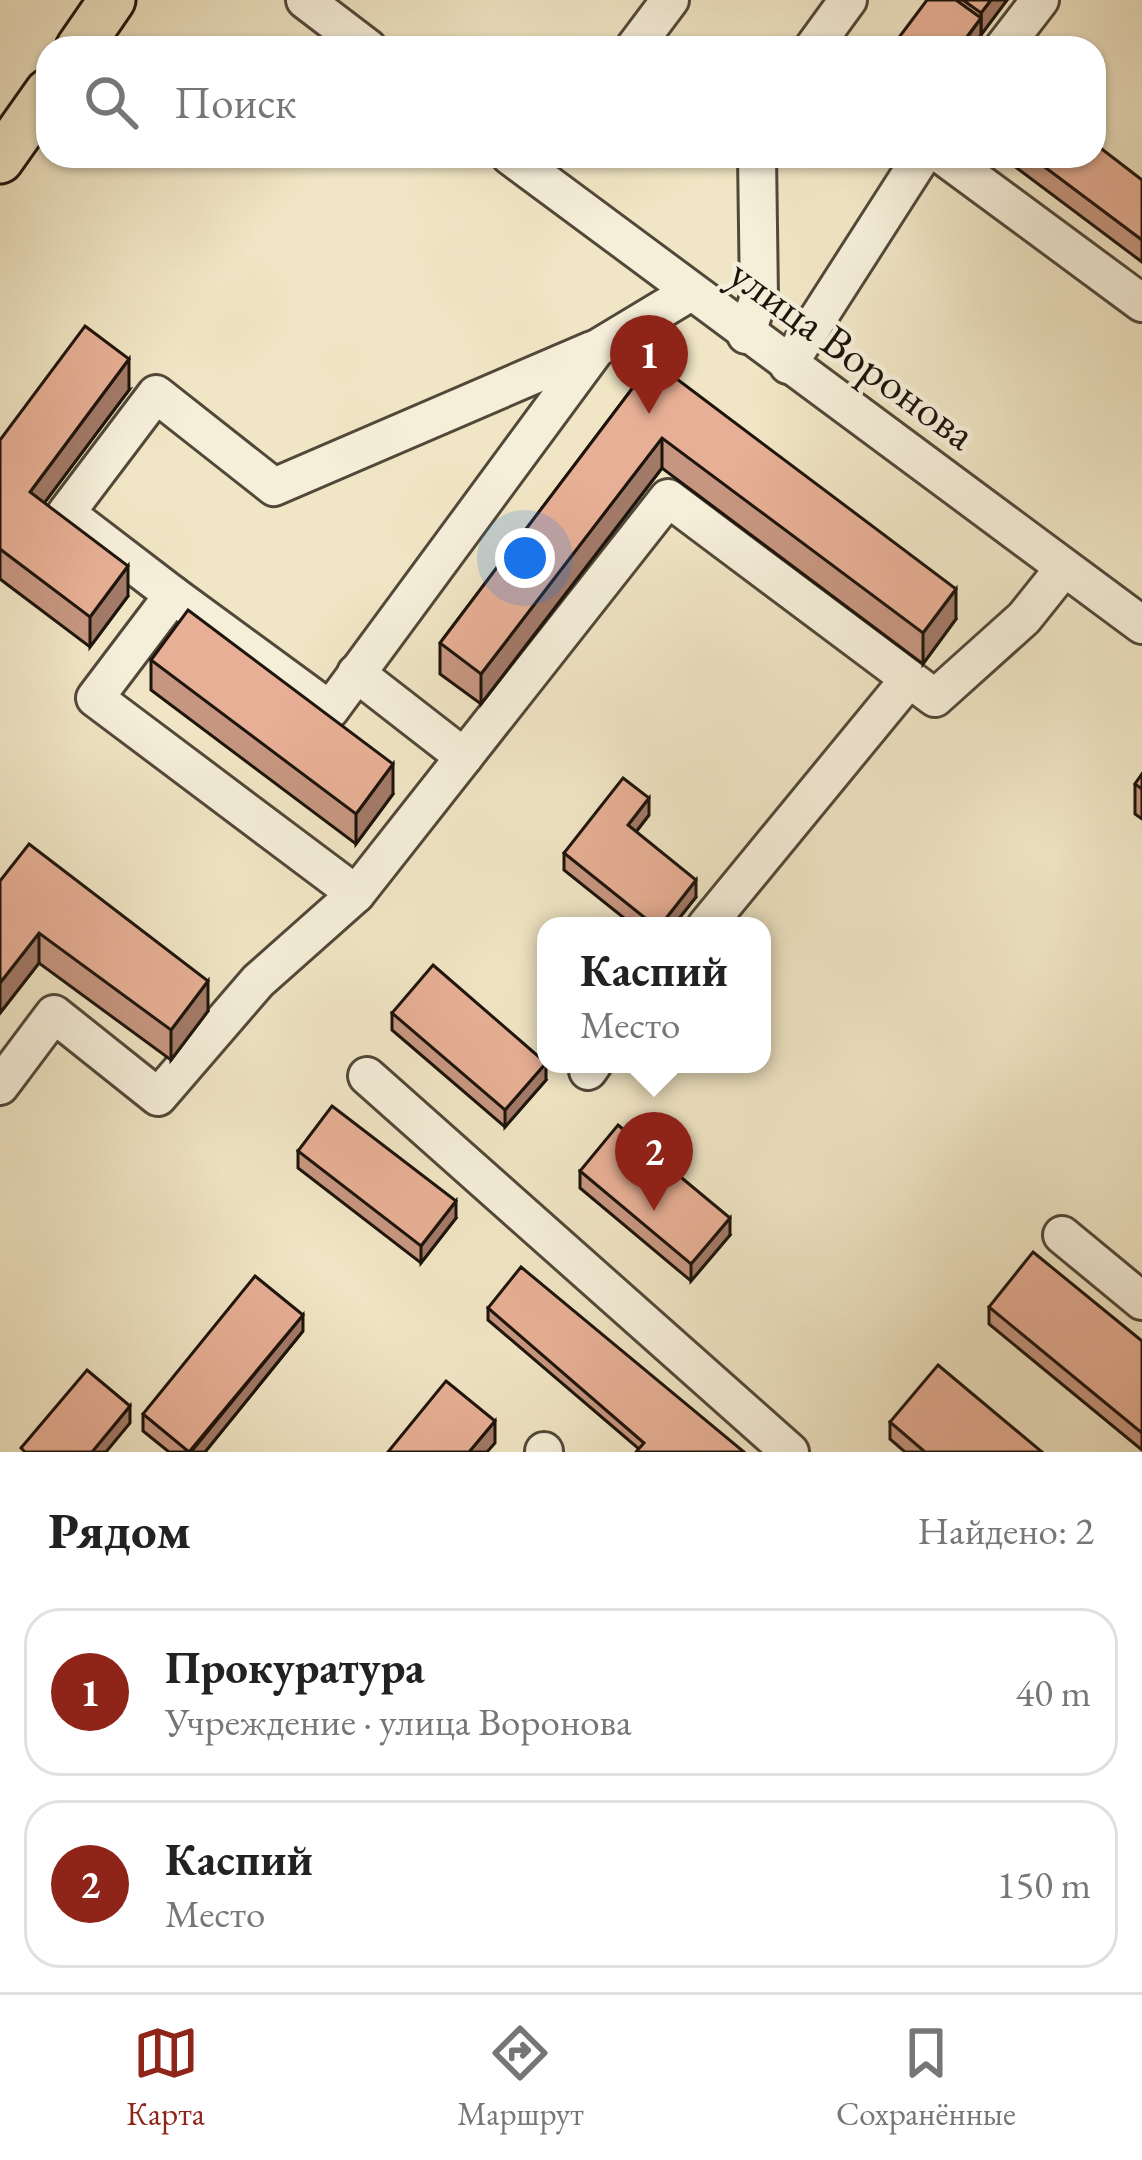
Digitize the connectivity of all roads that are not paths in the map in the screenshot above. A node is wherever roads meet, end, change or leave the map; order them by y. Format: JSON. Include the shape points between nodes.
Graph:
{"nodes":[{"id":1,"x":112,"y":0,"type":"edge"},
{"id":2,"x":305,"y":0,"type":"edge"},
{"id":3,"x":670,"y":0,"type":"edge"},
{"id":4,"x":1040,"y":0,"type":"edge"},
{"id":5,"x":842,"y":2,"type":"edge"},
{"id":6,"x":87,"y":36,"type":"edge"},
{"id":7,"x":352,"y":36,"type":"edge"},
{"id":8,"x":643,"y":36,"type":"edge"},
{"id":9,"x":821,"y":36,"type":"edge"},
{"id":10,"x":1013,"y":36,"type":"edge"},
{"id":11,"x":36,"y":109,"type":"edge"},
{"id":12,"x":0,"y":160,"type":"edge"},
{"id":13,"x":539,"y":168,"type":"edge"},
{"id":14,"x":757,"y":168,"type":"edge"},
{"id":15,"x":914,"y":168,"type":"edge"},
{"id":16,"x":959,"y":168,"type":"edge"},
{"id":17,"x":689,"y":292,"type":"junction"},
{"id":18,"x":1142,"y":303,"type":"edge"},
{"id":19,"x":746,"y":335,"type":"junction"},
{"id":20,"x":596,"y":349,"type":"junction"},
{"id":21,"x":788,"y":364,"type":"junction"},
{"id":22,"x":1064,"y":568,"type":"junction"},
{"id":23,"x":173,"y":596,"type":"junction"},
{"id":24,"x":1142,"y":625,"type":"edge"},
{"id":25,"x":356,"y":673,"type":"junction"},
{"id":26,"x":909,"y":679,"type":"junction"},
{"id":27,"x":464,"y":757,"type":"junction"},
{"id":28,"x":356,"y":894,"type":"junction"},
{"id":29,"x":713,"y":917,"type":"edge"},
{"id":30,"x":368,"y":1076,"type":"dead end"},
{"id":31,"x":0,"y":1086,"type":"edge"},
{"id":32,"x":1061,"y":1235,"type":"dead end"},
{"id":33,"x":1142,"y":1300,"type":"edge"},
{"id":34,"x":790,"y":1452,"type":"edge"}],
"edges":[{"from":1,"to":6,"type":"main road"},
{"from":2,"to":7,"type":"street"},
{"from":3,"to":8,"type":"street"},
{"from":4,"to":10,"type":"street"},
{"from":5,"to":9,"type":"street"},
{"from":11,"to":12,"type":"main road"},
{"from":13,"to":17,"type":"street","name":"улица Воронова"},
{"from":14,"to":19,"type":"street","via":[[759,297]]},
{"from":15,"to":21,"type":"street"},
{"from":16,"to":18,"type":"street"},
{"from":17,"to":19,"type":"street","name":"улица Воронова"},
{"from":17,"to":20,"type":"street"},
{"from":19,"to":21,"type":"street","name":"улица Воронова"},
{"from":20,"to":23,"type":"street","via":[[274,488],[156,394],[66,513]]},
{"from":20,"to":25,"type":"street"},
{"from":21,"to":22,"type":"street","name":"улица Воронова"},
{"from":22,"to":24,"type":"street","name":"улица Воронова"},
{"from":22,"to":26,"type":"street","via":[[1024,618],[935,698]]},
{"from":23,"to":25,"type":"street","via":[[330,710]]},
{"from":23,"to":28,"type":"street","via":[[95,698]]},
{"from":25,"to":27,"type":"street"},
{"from":26,"to":27,"type":"street","via":[[668,499]]},
{"from":26,"to":29,"type":"street"},
{"from":27,"to":28,"type":"street"},
{"from":28,"to":31,"type":"street","via":[[258,981],[158,1097],[54,1014]]},
{"from":30,"to":34,"type":"street"},
{"from":32,"to":33,"type":"street"}]}
